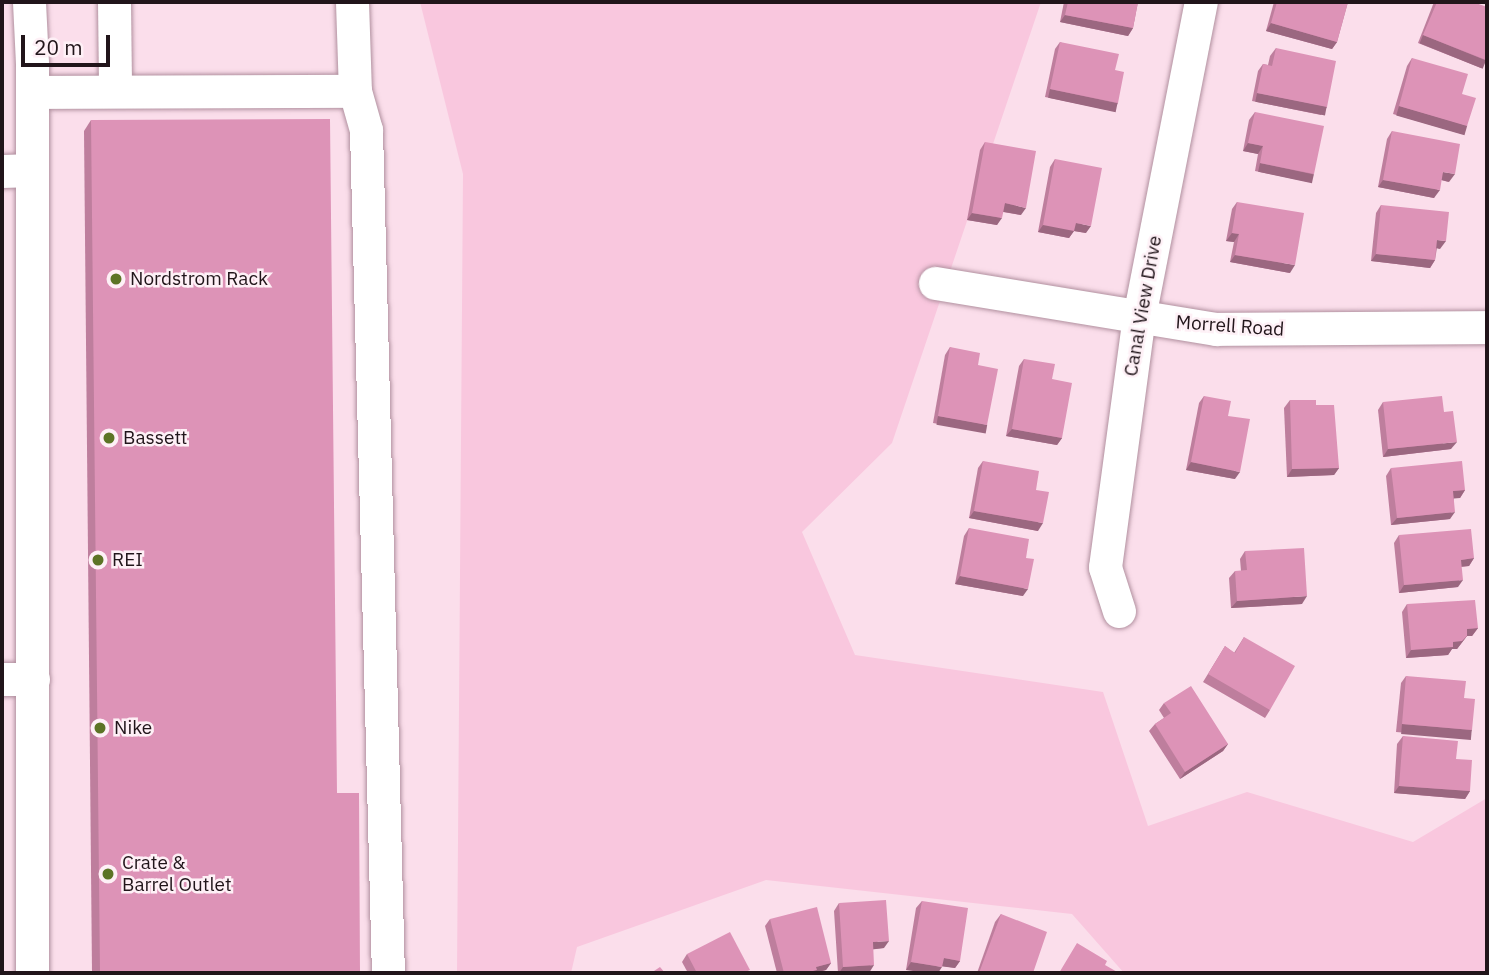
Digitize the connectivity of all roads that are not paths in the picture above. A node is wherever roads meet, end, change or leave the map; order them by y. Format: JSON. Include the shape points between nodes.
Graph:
{"nodes":[{"id":1,"x":29,"y":2,"type":"edge"},
{"id":2,"x":114,"y":2,"type":"edge"},
{"id":3,"x":352,"y":2,"type":"edge"},
{"id":4,"x":1202,"y":2,"type":"edge"},
{"id":5,"x":115,"y":90,"type":"junction"},
{"id":6,"x":355,"y":91,"type":"junction"},
{"id":7,"x":32,"y":92,"type":"junction"},
{"id":8,"x":17,"y":170,"type":"edge"},
{"id":9,"x":935,"y":284,"type":"dead end"},
{"id":10,"x":1139,"y":317,"type":"junction"},
{"id":11,"x":1487,"y":327,"type":"edge"},
{"id":12,"x":1119,"y":611,"type":"dead end"},
{"id":13,"x":17,"y":679,"type":"edge"},
{"id":14,"x":32,"y":973,"type":"edge"},
{"id":15,"x":388,"y":973,"type":"edge"}],
"edges":[{"from":1,"to":7,"type":"street"},
{"from":2,"to":5,"type":"street"},
{"from":3,"to":6,"type":"street"},
{"from":4,"to":10,"type":"street","name":"Canal View Drive"},
{"from":5,"to":6,"type":"street"},
{"from":5,"to":7,"type":"street"},
{"from":6,"to":15,"type":"street","via":[[366,130]]},
{"from":7,"to":8,"type":"street"},
{"from":8,"to":13,"type":"street"},
{"from":9,"to":10,"type":"street","name":"Morrell Road"},
{"from":10,"to":11,"type":"street","name":"Morrell Road","via":[[1216,329]]},
{"from":10,"to":12,"type":"street","name":"Canal View Drive","via":[[1105,567]]},
{"from":13,"to":14,"type":"street"}]}
